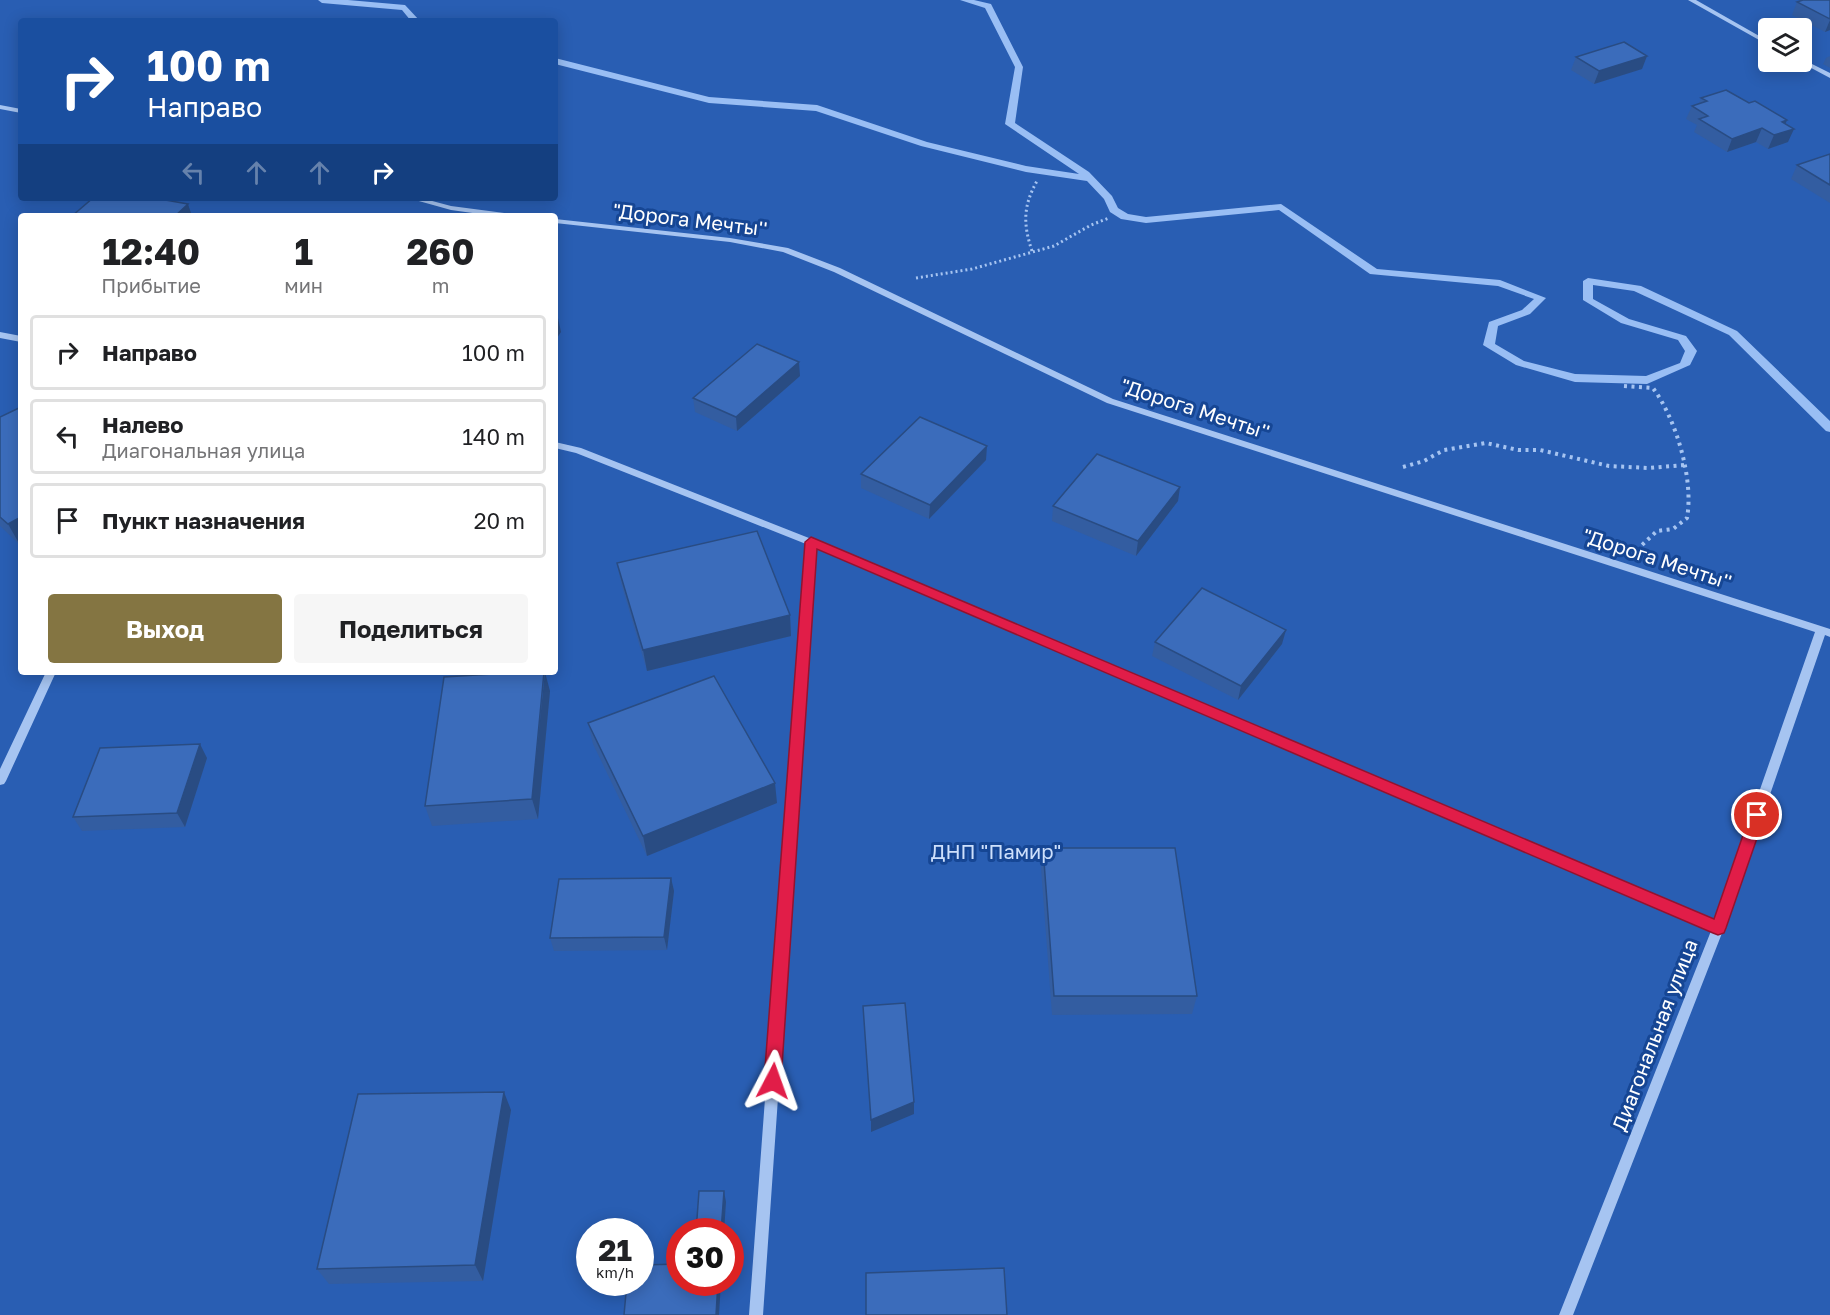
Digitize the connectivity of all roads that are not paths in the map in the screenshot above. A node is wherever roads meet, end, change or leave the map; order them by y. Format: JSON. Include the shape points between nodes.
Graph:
{"nodes":[{"id":1,"x":1690,"y":0,"type":"edge"},
{"id":2,"x":1758,"y":37,"type":"edge"},
{"id":3,"x":1812,"y":66,"type":"edge"},
{"id":4,"x":1830,"y":76,"type":"edge"},
{"id":5,"x":0,"y":107,"type":"edge"},
{"id":6,"x":18,"y":110,"type":"edge"},
{"id":7,"x":424,"y":201,"type":"edge"},
{"id":8,"x":489,"y":213,"type":"edge"},
{"id":9,"x":558,"y":221,"type":"edge"},
{"id":10,"x":0,"y":335,"type":"edge"},
{"id":11,"x":18,"y":338,"type":"edge"},
{"id":12,"x":558,"y":446,"type":"edge"},
{"id":13,"x":811,"y":542,"type":"junction"},
{"id":14,"x":1826,"y":632,"type":"edge"},
{"id":15,"x":50,"y":675,"type":"edge"},
{"id":16,"x":0,"y":781,"type":"edge"},
{"id":17,"x":1718,"y":928,"type":"junction"},
{"id":18,"x":756,"y":1315,"type":"edge"},
{"id":19,"x":1566,"y":1315,"type":"edge"}],
"edges":[{"from":1,"to":2,"type":"street"},
{"from":3,"to":4,"type":"street"},
{"from":5,"to":6,"type":"street"},
{"from":7,"to":8,"type":"street"},
{"from":9,"to":14,"type":"street","name":"\"Дорога Мечты''","via":[[730,240],[785,250],[876,288],[1110,401]]},
{"from":10,"to":11,"type":"street"},
{"from":12,"to":13,"type":"street","via":[[578,450]]},
{"from":13,"to":17,"type":"street"},
{"from":13,"to":18,"type":"street"},
{"from":14,"to":17,"type":"street","name":"Диагональная улица"},
{"from":15,"to":16,"type":"street"},
{"from":17,"to":19,"type":"street","name":"Диагональная улица"}]}
